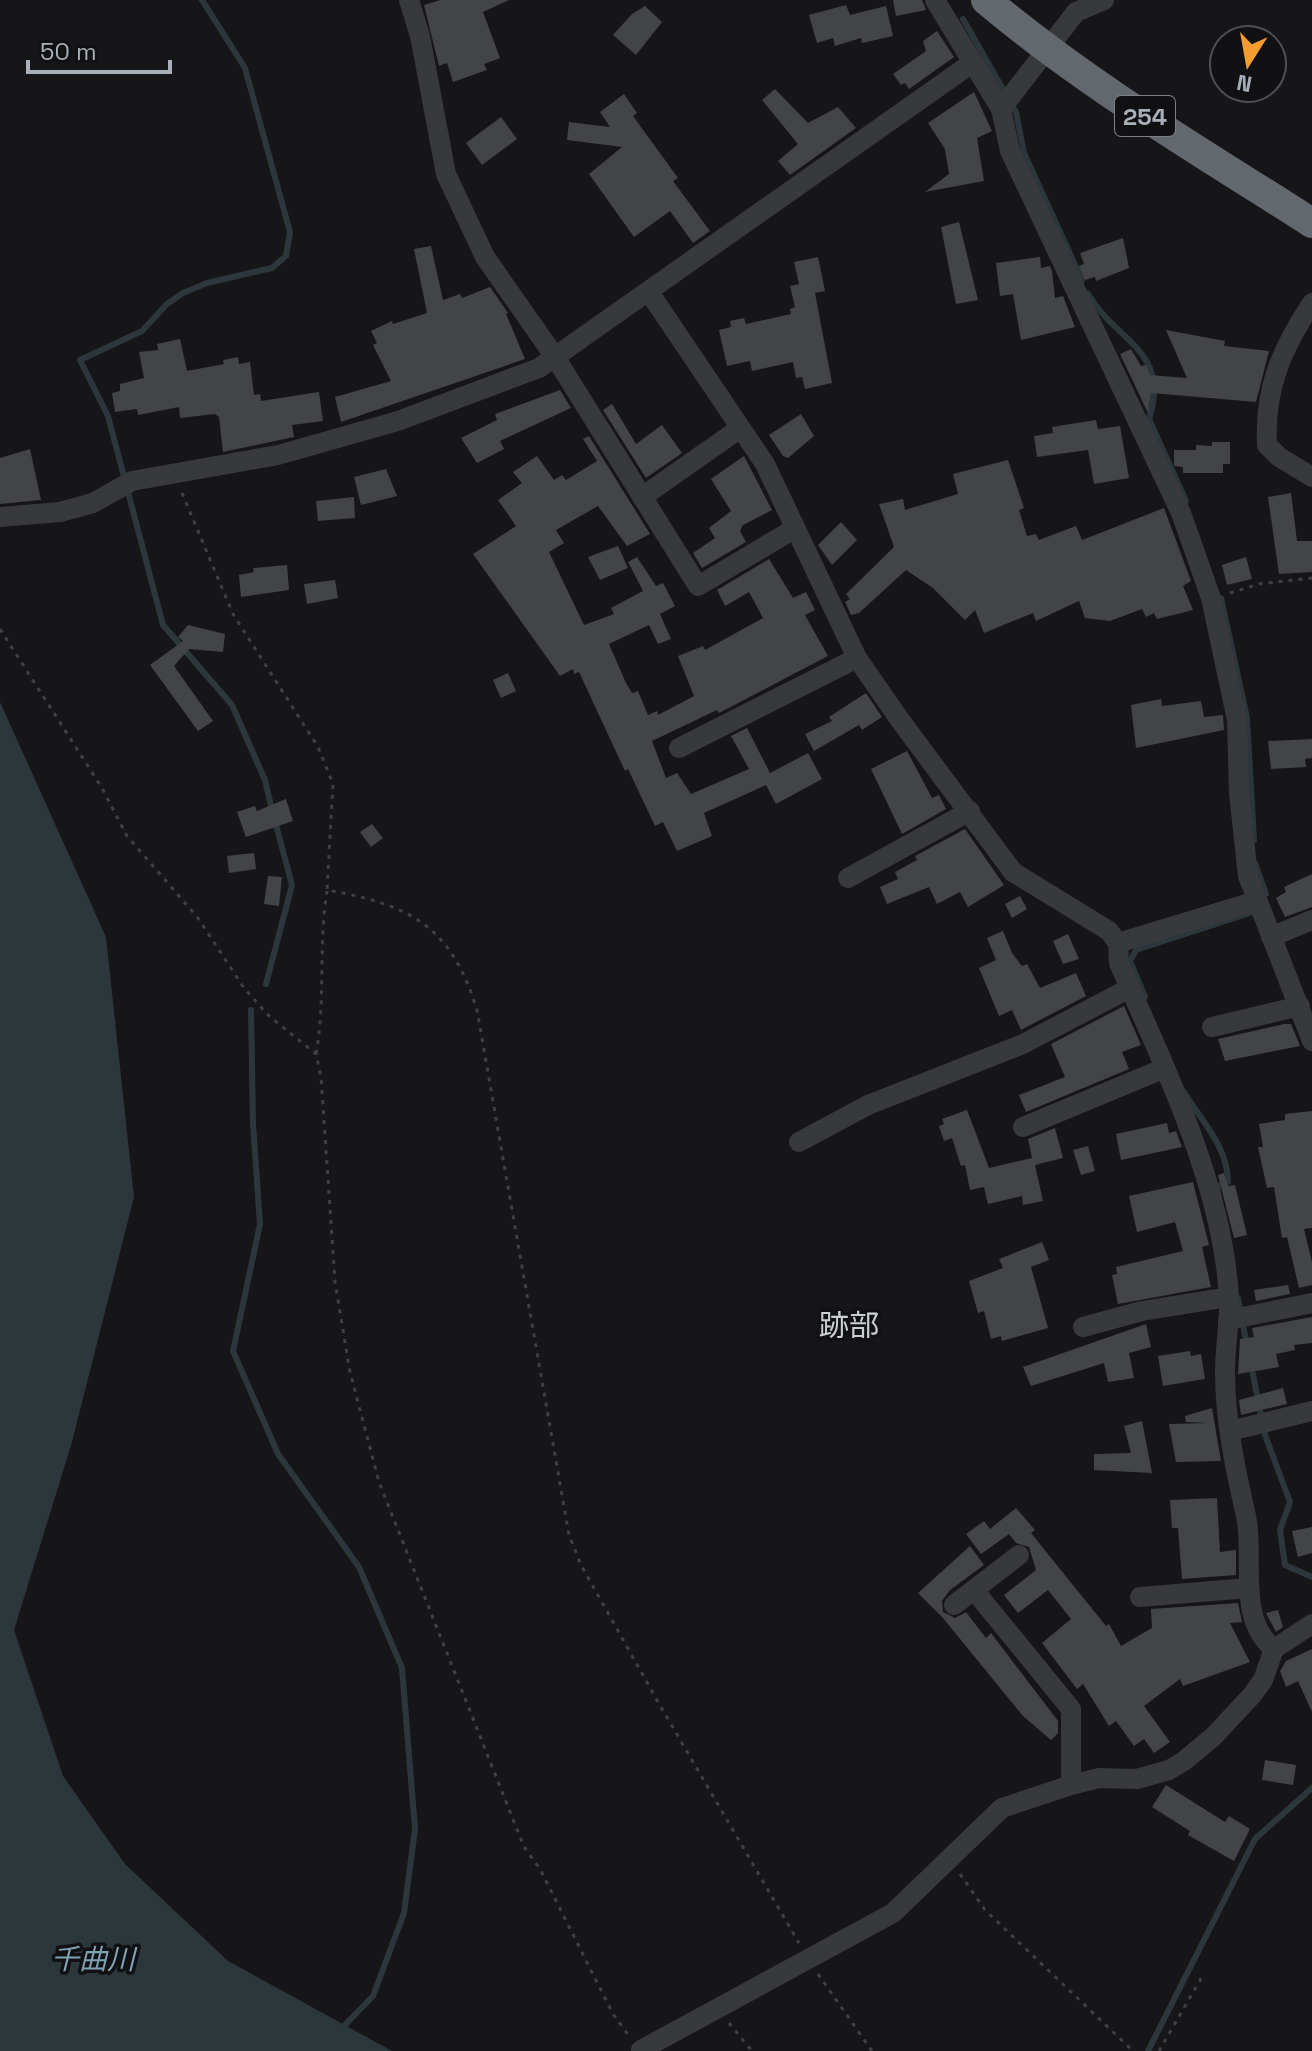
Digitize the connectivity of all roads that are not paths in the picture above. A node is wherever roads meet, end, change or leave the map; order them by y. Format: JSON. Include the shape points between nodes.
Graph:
{"nodes":[{"id":1,"x":409,"y":0,"type":"edge"},
{"id":2,"x":935,"y":0,"type":"edge"},
{"id":3,"x":986,"y":0,"type":"edge"},
{"id":4,"x":1104,"y":0,"type":"edge"},
{"id":5,"x":1045,"y":50,"type":"junction"},
{"id":6,"x":972,"y":63,"type":"junction"},
{"id":7,"x":1001,"y":109,"type":"junction"},
{"id":8,"x":1312,"y":223,"type":"edge"},
{"id":9,"x":649,"y":292,"type":"junction"},
{"id":10,"x":1312,"y":303,"type":"edge"},
{"id":11,"x":555,"y":357,"type":"junction"},
{"id":12,"x":739,"y":429,"type":"junction"},
{"id":13,"x":1312,"y":477,"type":"edge"},
{"id":14,"x":642,"y":497,"type":"junction"},
{"id":15,"x":0,"y":517,"type":"edge"},
{"id":16,"x":794,"y":529,"type":"junction"},
{"id":17,"x":857,"y":658,"type":"junction"},
{"id":18,"x":679,"y":748,"type":"dead end"},
{"id":19,"x":970,"y":811,"type":"junction"},
{"id":20,"x":848,"y":878,"type":"dead end"},
{"id":21,"x":1262,"y":916,"type":"junction"},
{"id":22,"x":1312,"y":920,"type":"edge"},
{"id":23,"x":1118,"y":943,"type":"junction"},
{"id":24,"x":1130,"y":988,"type":"junction"},
{"id":25,"x":1300,"y":1006,"type":"junction"},
{"id":26,"x":1212,"y":1027,"type":"dead end"},
{"id":27,"x":1312,"y":1041,"type":"edge"},
{"id":28,"x":1165,"y":1068,"type":"junction"},
{"id":29,"x":1023,"y":1127,"type":"dead end"},
{"id":30,"x":799,"y":1142,"type":"dead end"},
{"id":31,"x":1229,"y":1297,"type":"junction"},
{"id":32,"x":1312,"y":1303,"type":"edge"},
{"id":33,"x":1237,"y":1318,"type":"junction"},
{"id":34,"x":1083,"y":1327,"type":"dead end"},
{"id":35,"x":1312,"y":1411,"type":"edge"},
{"id":36,"x":1230,"y":1431,"type":"junction"},
{"id":37,"x":1019,"y":1555,"type":"dead end"},
{"id":38,"x":1249,"y":1588,"type":"junction"},
{"id":39,"x":974,"y":1590,"type":"junction"},
{"id":40,"x":1140,"y":1597,"type":"dead end"},
{"id":41,"x":954,"y":1605,"type":"dead end"},
{"id":42,"x":1312,"y":1624,"type":"edge"},
{"id":43,"x":1274,"y":1649,"type":"junction"},
{"id":44,"x":1071,"y":1785,"type":"junction"},
{"id":45,"x":641,"y":2050,"type":"edge"}],
"edges":[{"from":1,"to":11,"type":"street","via":[[446,174],[485,257]]},
{"from":2,"to":6,"type":"street"},
{"from":3,"to":5,"type":"highway","number":"254"},
{"from":4,"to":5,"type":"street","via":[[1076,12]]},
{"from":5,"to":7,"type":"street"},
{"from":5,"to":8,"type":"highway","number":"254"},
{"from":6,"to":7,"type":"street"},
{"from":6,"to":9,"type":"street"},
{"from":7,"to":21,"type":"street","via":[[1010,151],[1181,513],[1211,598],[1237,720],[1244,851]]},
{"from":9,"to":11,"type":"street"},
{"from":9,"to":12,"type":"street"},
{"from":10,"to":13,"type":"street","via":[[1277,361],[1266,420],[1267,445]]},
{"from":11,"to":14,"type":"street"},
{"from":11,"to":15,"type":"street","via":[[539,368],[398,421],[278,455],[123,486],[93,503],[60,512]]},
{"from":12,"to":14,"type":"street"},
{"from":12,"to":16,"type":"street","via":[[765,464]]},
{"from":14,"to":16,"type":"street","via":[[698,586]]},
{"from":16,"to":17,"type":"street"},
{"from":17,"to":18,"type":"street"},
{"from":17,"to":19,"type":"street"},
{"from":19,"to":20,"type":"street"},
{"from":19,"to":23,"type":"street","via":[[1013,872],[1109,931]]},
{"from":21,"to":22,"type":"street"},
{"from":21,"to":23,"type":"street"},
{"from":21,"to":25,"type":"street"},
{"from":23,"to":24,"type":"street","via":[[1119,963]]},
{"from":24,"to":28,"type":"street"},
{"from":24,"to":30,"type":"street","via":[[1023,1044],[868,1105]]},
{"from":25,"to":26,"type":"street"},
{"from":25,"to":27,"type":"street"},
{"from":28,"to":29,"type":"street"},
{"from":28,"to":31,"type":"street","via":[[1213,1207]]},
{"from":31,"to":33,"type":"street"},
{"from":31,"to":34,"type":"street"},
{"from":32,"to":33,"type":"street"},
{"from":33,"to":36,"type":"street","via":[[1225,1373]]},
{"from":35,"to":36,"type":"street"},
{"from":36,"to":38,"type":"street","via":[[1248,1529]]},
{"from":37,"to":39,"type":"street"},
{"from":38,"to":40,"type":"street"},
{"from":38,"to":43,"type":"street","via":[[1265,1642]]},
{"from":39,"to":41,"type":"street"},
{"from":39,"to":44,"type":"street","via":[[1071,1709]]},
{"from":42,"to":43,"type":"street"},
{"from":43,"to":44,"type":"street","via":[[1253,1694],[1184,1761],[1137,1779],[1099,1778]]},
{"from":44,"to":45,"type":"street","via":[[1002,1808],[893,1913]]}]}
